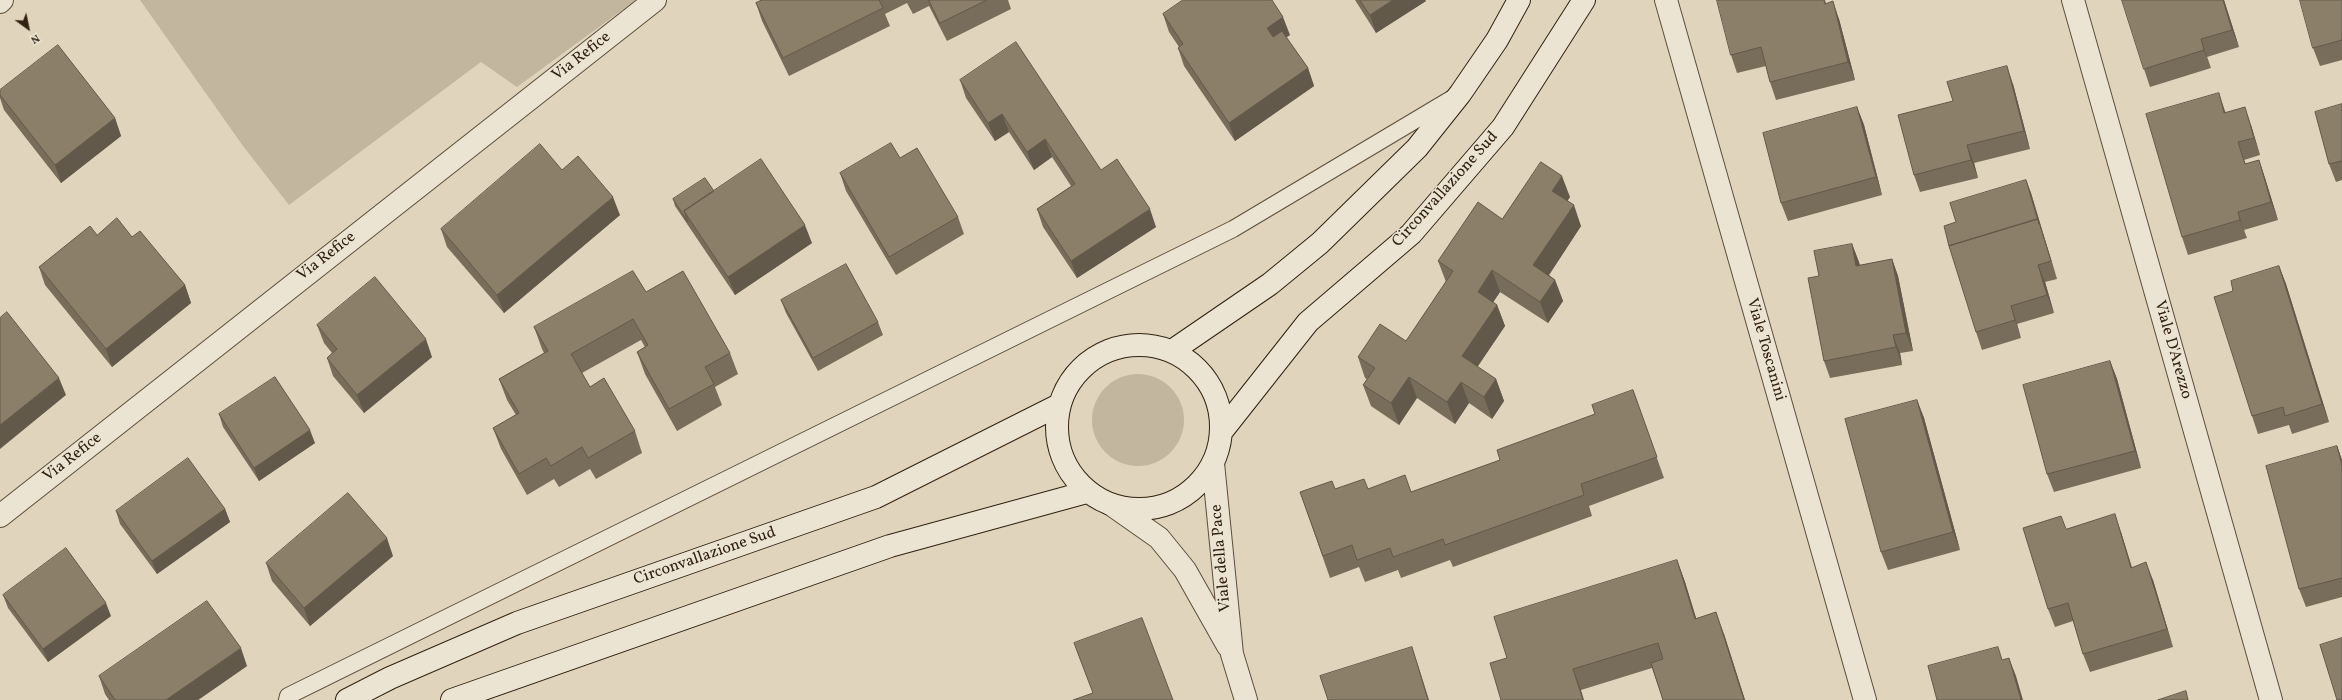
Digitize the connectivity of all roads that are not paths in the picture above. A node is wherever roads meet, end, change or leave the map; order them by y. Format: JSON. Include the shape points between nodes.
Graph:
{"nodes":[{"id":1,"x":655,"y":0,"type":"edge"},
{"id":2,"x":1520,"y":0,"type":"edge"},
{"id":3,"x":1584,"y":0,"type":"edge"},
{"id":4,"x":1666,"y":0,"type":"edge"},
{"id":5,"x":2072,"y":0,"type":"edge"},
{"id":6,"x":1460,"y":94,"type":"junction"},
{"id":7,"x":1172,"y":351,"type":"junction"},
{"id":8,"x":1059,"y":405,"type":"junction"},
{"id":9,"x":1222,"y":431,"type":"junction"},
{"id":10,"x":1213,"y":463,"type":"junction"},
{"id":11,"x":1088,"y":492,"type":"junction"},
{"id":12,"x":1112,"y":506,"type":"junction"},
{"id":13,"x":0,"y":516,"type":"edge"},
{"id":14,"x":1232,"y":654,"type":"junction"},
{"id":15,"x":287,"y":700,"type":"edge"},
{"id":16,"x":347,"y":700,"type":"edge"},
{"id":17,"x":452,"y":700,"type":"edge"},
{"id":18,"x":1246,"y":700,"type":"edge"},
{"id":19,"x":1865,"y":700,"type":"edge"},
{"id":20,"x":2271,"y":700,"type":"edge"}],
"edges":[{"from":1,"to":13,"type":"main road","name":"Via Refice"},
{"from":2,"to":6,"type":"main road","via":[[1497,40]]},
{"from":3,"to":9,"type":"main road","name":"Circonvallazione Sud","via":[[1503,127],[1411,234],[1308,322]]},
{"from":4,"to":19,"type":"main road","name":"Viale Toscanini"},
{"from":5,"to":20,"type":"main road","name":"Viale D'Arezzo"},
{"from":6,"to":7,"type":"main road","via":[[1417,148],[1320,243],[1270,284]]},
{"from":6,"to":15,"type":"lane","via":[[1233,228],[288,696]]},
{"from":7,"to":8,"type":"main road","name":"Circonvallazione Sud","via":[[1144,344],[1116,347],[1103,353],[1090,360],[1070,380]]},
{"from":7,"to":9,"type":"main road","name":"Circonvallazione Sud","via":[[1193,364],[1209,383],[1219,406]]},
{"from":8,"to":11,"type":"main road","name":"Circonvallazione Sud","via":[[1055,430],[1060,454],[1071,475]]},
{"from":8,"to":16,"type":"main road","name":"Circonvallazione Sud","via":[[876,497],[517,623],[390,678]]},
{"from":9,"to":10,"type":"main road","name":"Circonvallazione Sud"},
{"from":10,"to":12,"type":"main road","name":"Circonvallazione Sud","via":[[1200,483],[1174,501],[1159,507],[1135,510]]},
{"from":10,"to":14,"type":"main road","name":"Viale della Pace"},
{"from":11,"to":12,"type":"main road","name":"Circonvallazione Sud"},
{"from":11,"to":17,"type":"main road","via":[[890,546]]},
{"from":12,"to":14,"type":"main road","name":"Viale della Pace","via":[[1159,538],[1185,570]]},
{"from":14,"to":18,"type":"main road","name":"Viale della Pace"}]}
